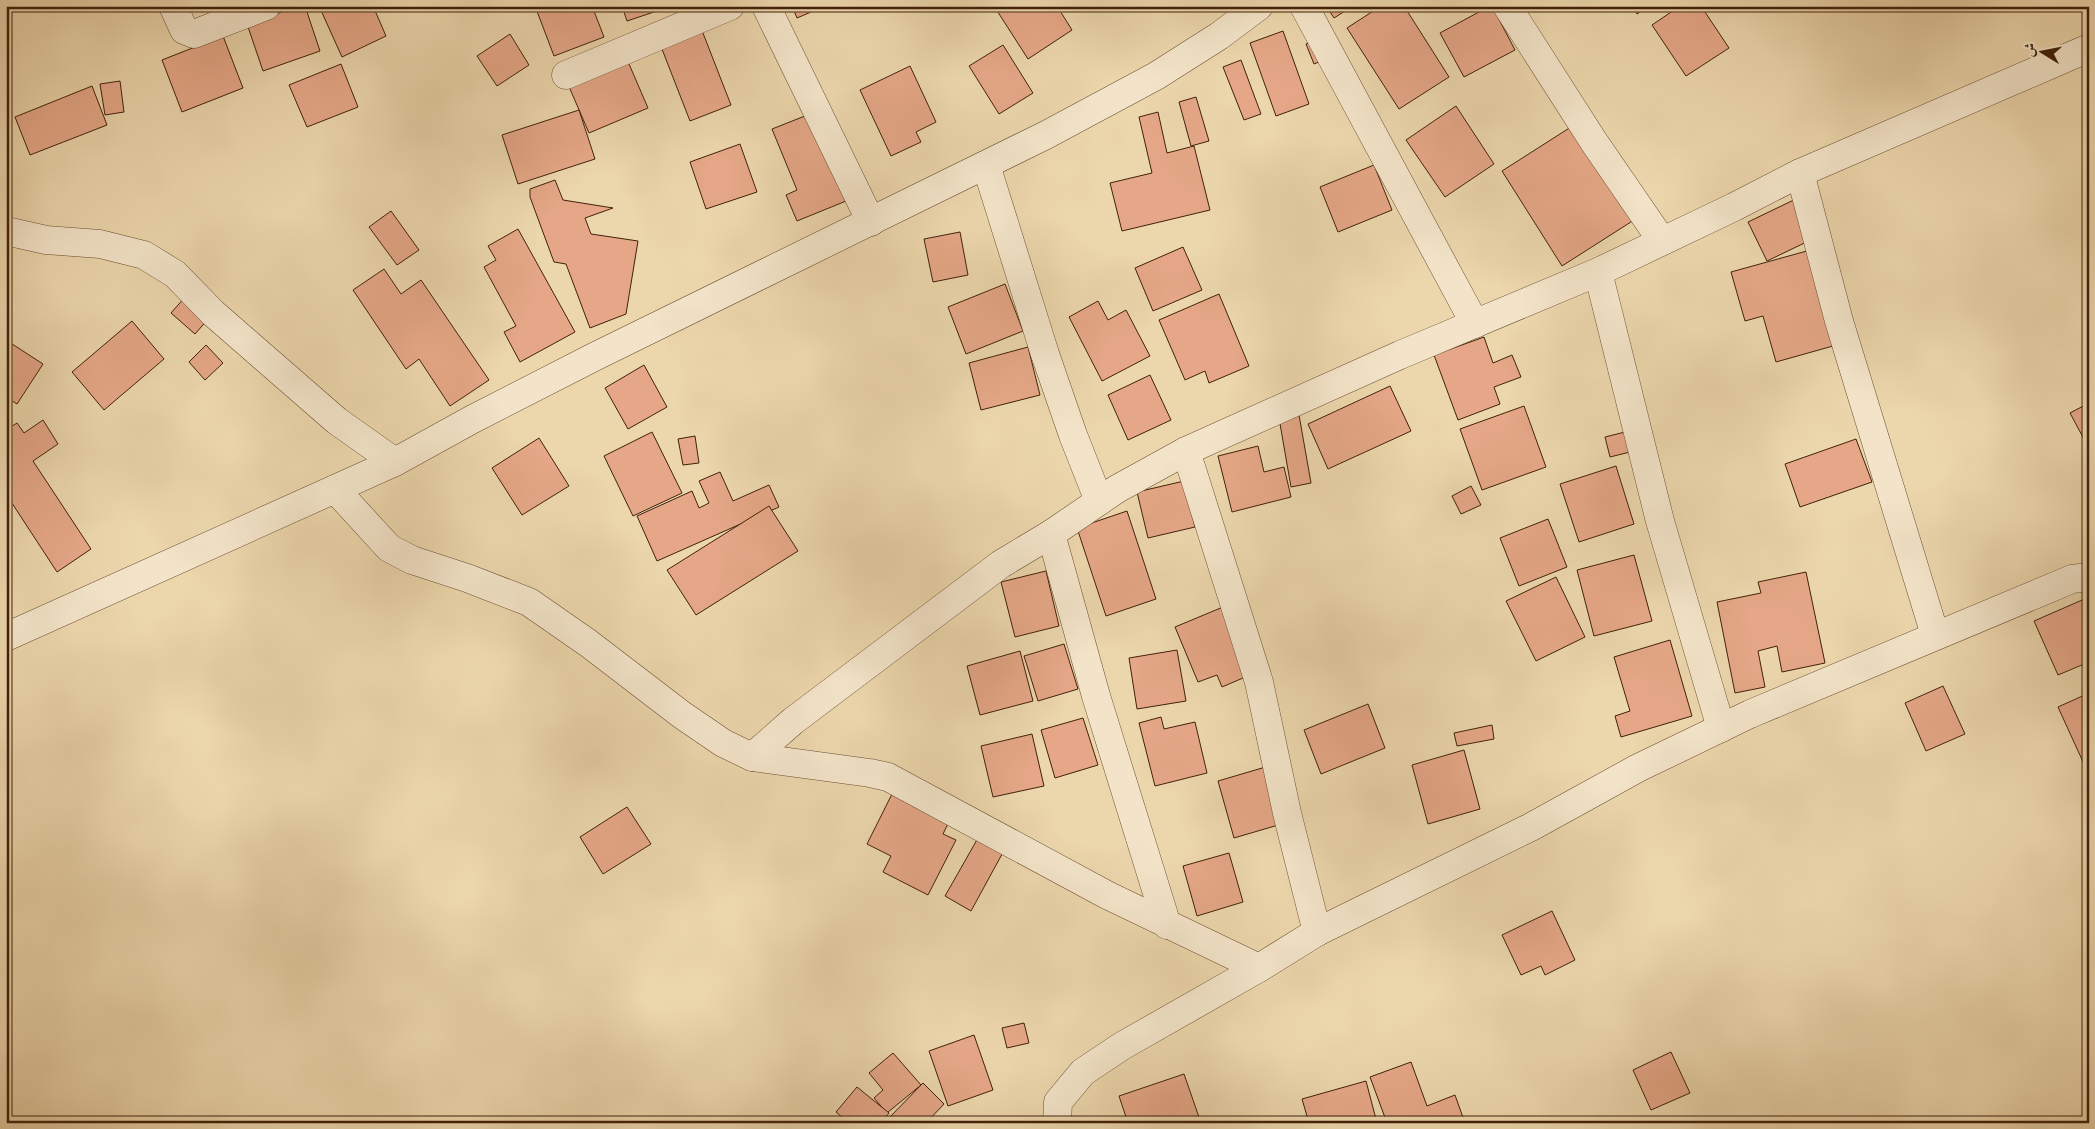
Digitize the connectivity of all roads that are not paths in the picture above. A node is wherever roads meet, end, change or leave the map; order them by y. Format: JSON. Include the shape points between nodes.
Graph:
{"nodes":[{"id":1,"x":174,"y":6,"type":"edge"},
{"id":2,"x":266,"y":6,"type":"edge"},
{"id":3,"x":730,"y":6,"type":"edge"},
{"id":4,"x":766,"y":6,"type":"edge"},
{"id":5,"x":1258,"y":6,"type":"edge"},
{"id":6,"x":1304,"y":6,"type":"edge"},
{"id":7,"x":1507,"y":6,"type":"edge"},
{"id":8,"x":2089,"y":48,"type":"edge"},
{"id":9,"x":566,"y":75,"type":"dead end"},
{"id":10,"x":986,"y":165,"type":"junction"},
{"id":11,"x":1800,"y":173,"type":"junction"},
{"id":12,"x":870,"y":222,"type":"junction"},
{"id":13,"x":6,"y":232,"type":"edge"},
{"id":14,"x":1662,"y":241,"type":"junction"},
{"id":15,"x":1598,"y":272,"type":"junction"},
{"id":16,"x":1475,"y":324,"type":"junction"},
{"id":17,"x":1186,"y":451,"type":"junction"},
{"id":18,"x":395,"y":462,"type":"junction"},
{"id":19,"x":335,"y":490,"type":"junction"},
{"id":20,"x":1099,"y":501,"type":"junction"},
{"id":21,"x":1052,"y":534,"type":"junction"},
{"id":22,"x":2089,"y":577,"type":"edge"},
{"id":23,"x":1936,"y":635,"type":"junction"},
{"id":24,"x":6,"y":636,"type":"edge"},
{"id":25,"x":1721,"y":728,"type":"junction"},
{"id":26,"x":752,"y":757,"type":"junction"},
{"id":27,"x":1167,"y":925,"type":"junction"},
{"id":28,"x":1317,"y":932,"type":"junction"},
{"id":29,"x":1260,"y":968,"type":"junction"},
{"id":30,"x":1057,"y":1123,"type":"edge"}],
"edges":[{"from":1,"to":2,"type":"street","via":[[184,30],[194,34]]},
{"from":3,"to":9,"type":"street"},
{"from":4,"to":12,"type":"street"},
{"from":5,"to":10,"type":"street","via":[[1156,76]]},
{"from":6,"to":16,"type":"street"},
{"from":7,"to":14,"type":"street"},
{"from":8,"to":11,"type":"street"},
{"from":10,"to":12,"type":"street"},
{"from":10,"to":20,"type":"street","via":[[1045,354]]},
{"from":11,"to":14,"type":"street"},
{"from":11,"to":23,"type":"street","via":[[1839,321]]},
{"from":12,"to":18,"type":"street","via":[[596,356]]},
{"from":13,"to":18,"type":"street","via":[[46,240],[100,244],[144,255],[175,274],[213,313],[337,421]]},
{"from":14,"to":15,"type":"street"},
{"from":15,"to":16,"type":"street"},
{"from":15,"to":25,"type":"street","via":[[1660,521]]},
{"from":16,"to":17,"type":"street"},
{"from":17,"to":20,"type":"street"},
{"from":17,"to":28,"type":"street","via":[[1260,682],[1287,813]]},
{"from":18,"to":19,"type":"street"},
{"from":19,"to":24,"type":"street"},
{"from":19,"to":26,"type":"street","via":[[389,548],[412,560],[529,602],[682,715],[723,743]]},
{"from":20,"to":21,"type":"street"},
{"from":21,"to":26,"type":"street","via":[[962,592]]},
{"from":21,"to":27,"type":"street","via":[[1096,696]]},
{"from":22,"to":23,"type":"street","via":[[2072,579]]},
{"from":23,"to":25,"type":"street"},
{"from":25,"to":28,"type":"street","via":[[1638,768],[1531,827]]},
{"from":26,"to":27,"type":"street","via":[[888,777]]},
{"from":27,"to":29,"type":"street"},
{"from":28,"to":29,"type":"street"},
{"from":29,"to":30,"type":"street","via":[[1122,1046],[1083,1072],[1058,1102]]}]}
